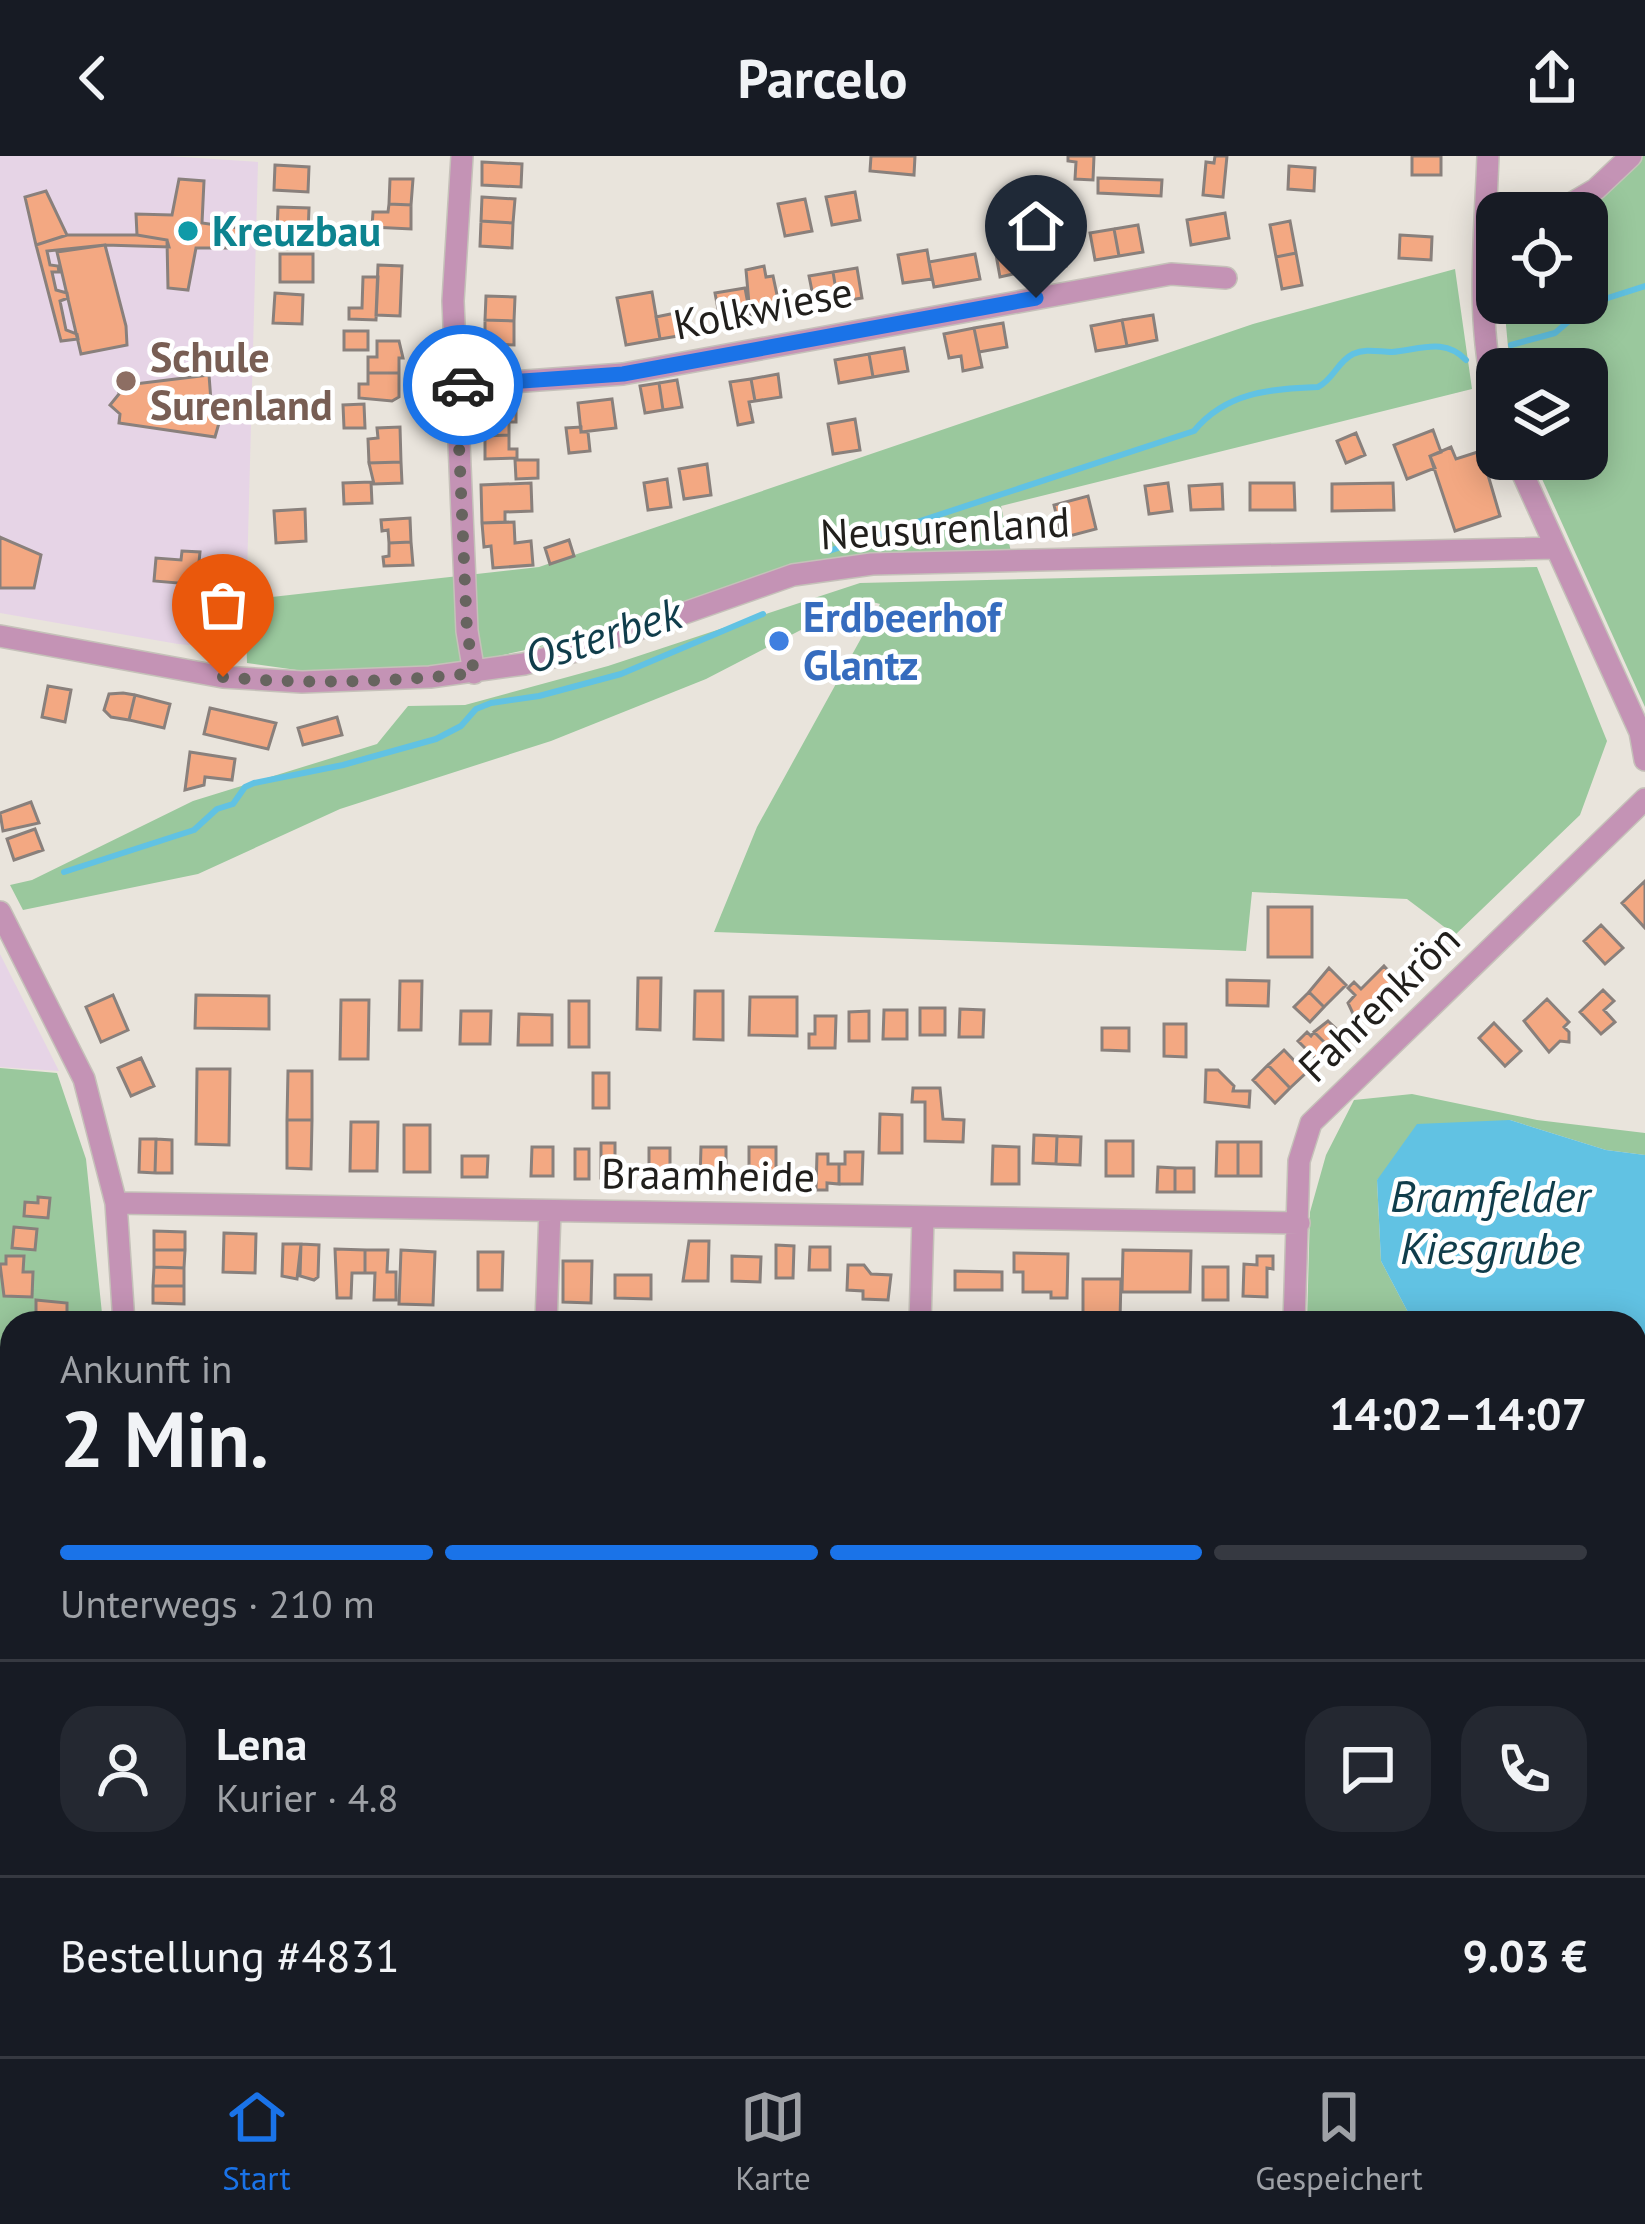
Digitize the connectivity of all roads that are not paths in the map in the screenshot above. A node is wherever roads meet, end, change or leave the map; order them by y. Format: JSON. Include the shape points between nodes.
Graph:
{"nodes":[{"id":1,"x":462,"y":156,"type":"edge"},
{"id":2,"x":1488,"y":156,"type":"edge"},
{"id":3,"x":1631,"y":156,"type":"edge"},
{"id":4,"x":1489,"y":192,"type":"edge"},
{"id":5,"x":1590,"y":192,"type":"edge"},
{"id":6,"x":1226,"y":278,"type":"dead end"},
{"id":7,"x":456,"y":386,"type":"junction"},
{"id":8,"x":1525,"y":480,"type":"edge"},
{"id":9,"x":1553,"y":548,"type":"junction"},
{"id":10,"x":0,"y":636,"type":"edge"},
{"id":11,"x":474,"y":673,"type":"junction"},
{"id":12,"x":1643,"y":733,"type":"edge"},
{"id":13,"x":1645,"y":760,"type":"edge"},
{"id":14,"x":1645,"y":799,"type":"edge"},
{"id":15,"x":0,"y":911,"type":"edge"},
{"id":16,"x":116,"y":1202,"type":"junction"},
{"id":17,"x":550,"y":1211,"type":"junction"},
{"id":18,"x":923,"y":1219,"type":"junction"},
{"id":19,"x":1299,"y":1222,"type":"junction"},
{"id":20,"x":123,"y":1311,"type":"edge"},
{"id":21,"x":546,"y":1311,"type":"edge"},
{"id":22,"x":920,"y":1311,"type":"edge"},
{"id":23,"x":1295,"y":1311,"type":"edge"}],
"edges":[{"from":1,"to":7,"type":"street"},
{"from":2,"to":4,"type":"street"},
{"from":3,"to":5,"type":"street"},
{"from":6,"to":7,"type":"street","name":"Kolkwiese","via":[[1171,274],[623,374]]},
{"from":7,"to":11,"type":"street"},
{"from":8,"to":9,"type":"street"},
{"from":9,"to":11,"type":"street","name":"Neusurenland","via":[[872,564],[793,575],[576,651]]},
{"from":9,"to":12,"type":"street"},
{"from":10,"to":11,"type":"street","name":"Neusurenland","via":[[253,680]]},
{"from":12,"to":13,"type":"street"},
{"from":14,"to":19,"type":"street","name":"Fahrenkrön","via":[[1311,1124],[1299,1161]]},
{"from":15,"to":16,"type":"street","via":[[84,1079]]},
{"from":16,"to":17,"type":"street","name":"Braamheide"},
{"from":16,"to":20,"type":"street"},
{"from":17,"to":18,"type":"street","name":"Braamheide"},
{"from":17,"to":21,"type":"street"},
{"from":18,"to":19,"type":"street","name":"Braamheide"},
{"from":18,"to":22,"type":"street"},
{"from":19,"to":23,"type":"street","name":"Fahrenkrön"}]}
